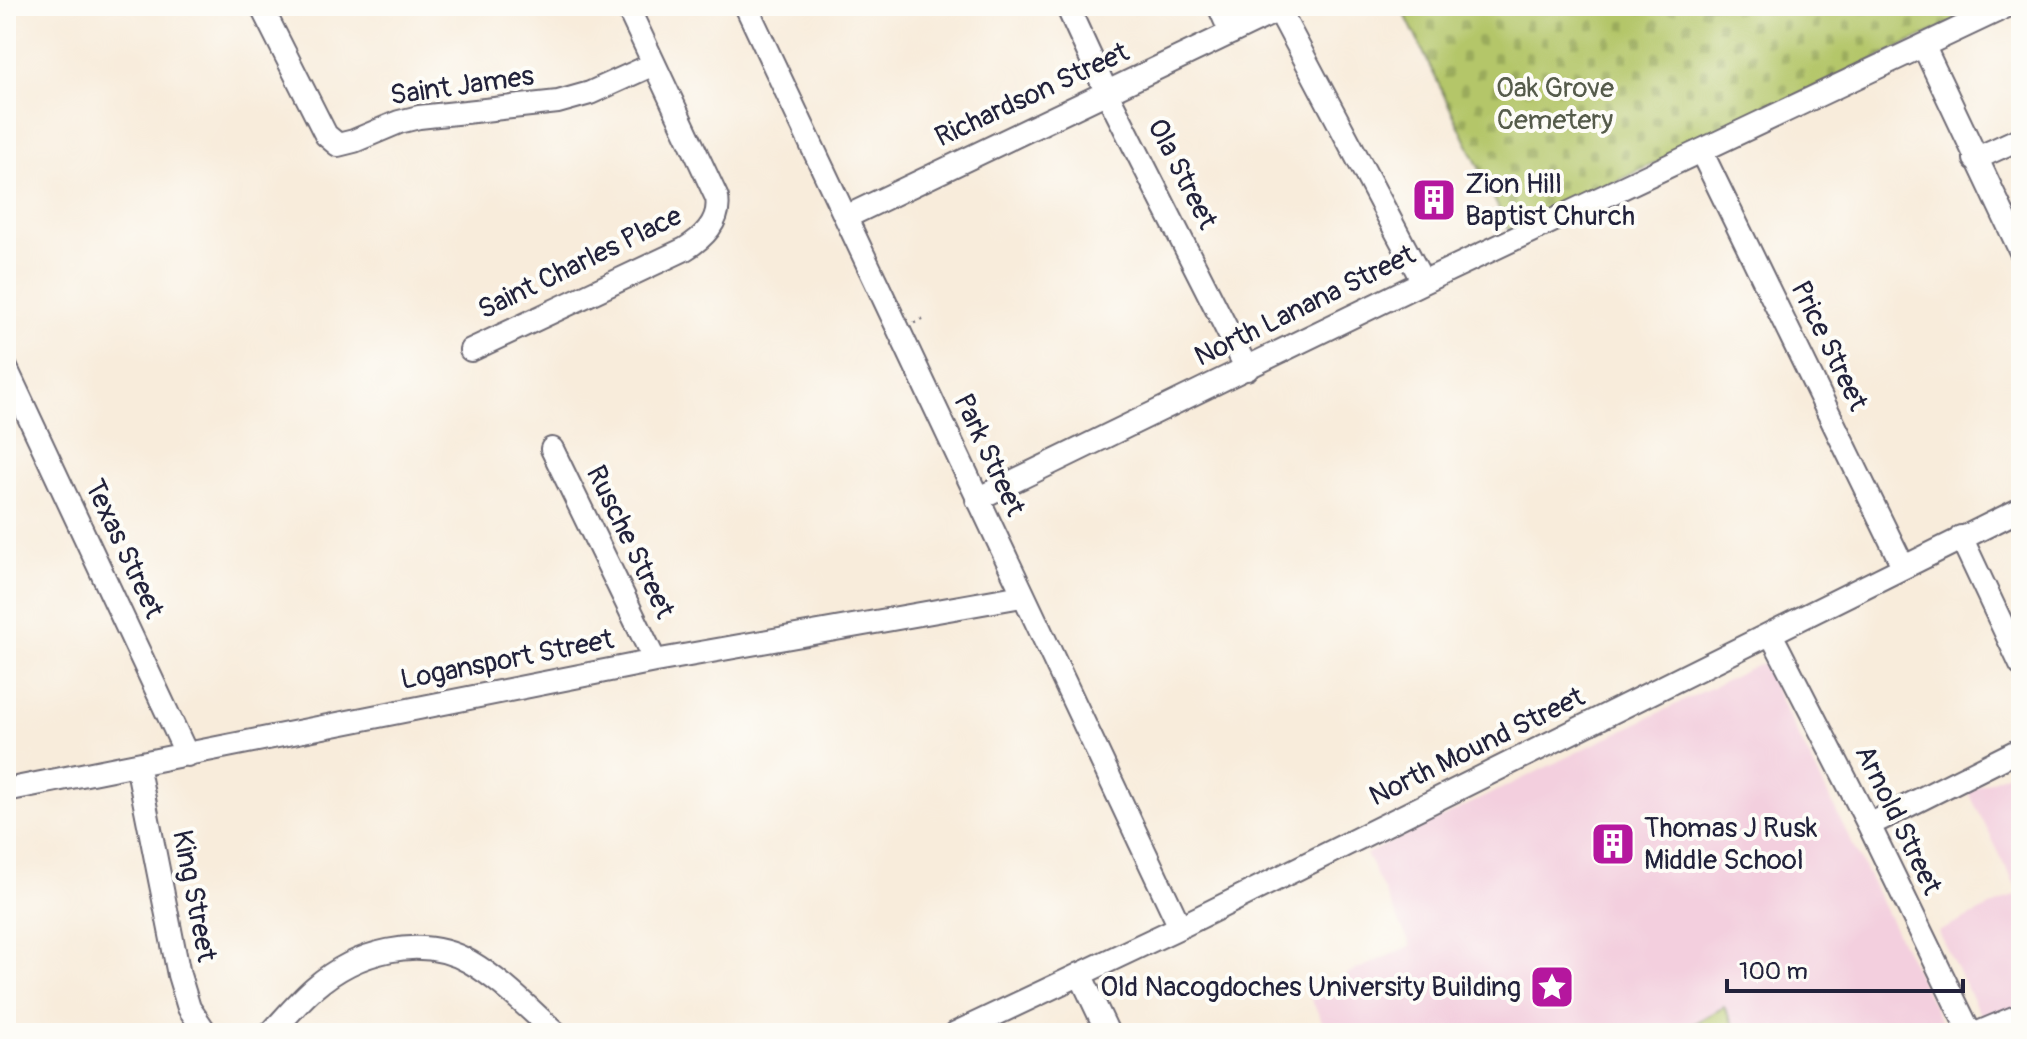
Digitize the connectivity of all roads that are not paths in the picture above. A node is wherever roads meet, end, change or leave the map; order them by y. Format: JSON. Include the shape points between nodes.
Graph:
{"nodes":[{"id":1,"x":261,"y":6,"type":"edge"},
{"id":2,"x":627,"y":6,"type":"edge"},
{"id":3,"x":746,"y":6,"type":"edge"},
{"id":4,"x":1067,"y":6,"type":"edge"},
{"id":5,"x":1219,"y":6,"type":"edge"},
{"id":6,"x":2007,"y":6,"type":"edge"},
{"id":7,"x":1283,"y":8,"type":"edge"},
{"id":8,"x":1231,"y":33,"type":"junction"},
{"id":9,"x":1924,"y":47,"type":"junction"},
{"id":10,"x":654,"y":64,"type":"junction"},
{"id":11,"x":1107,"y":93,"type":"junction"},
{"id":12,"x":2021,"y":138,"type":"edge"},
{"id":13,"x":1701,"y":151,"type":"junction"},
{"id":14,"x":1975,"y":159,"type":"junction"},
{"id":15,"x":846,"y":217,"type":"junction"},
{"id":16,"x":2021,"y":252,"type":"edge"},
{"id":17,"x":1423,"y":282,"type":"junction"},
{"id":18,"x":471,"y":350,"type":"dead end"},
{"id":19,"x":6,"y":368,"type":"edge"},
{"id":20,"x":1247,"y":369,"type":"junction"},
{"id":21,"x":552,"y":449,"type":"dead end"},
{"id":22,"x":977,"y":499,"type":"junction"},
{"id":23,"x":2021,"y":509,"type":"edge"},
{"id":24,"x":1961,"y":537,"type":"junction"},
{"id":25,"x":1903,"y":566,"type":"junction"},
{"id":26,"x":1022,"y":596,"type":"junction"},
{"id":27,"x":1771,"y":634,"type":"junction"},
{"id":28,"x":655,"y":661,"type":"junction"},
{"id":29,"x":2021,"y":665,"type":"edge"},
{"id":30,"x":2021,"y":749,"type":"edge"},
{"id":31,"x":187,"y":755,"type":"junction"},
{"id":32,"x":137,"y":764,"type":"junction"},
{"id":33,"x":6,"y":790,"type":"edge"},
{"id":34,"x":1869,"y":825,"type":"junction"},
{"id":35,"x":1180,"y":927,"type":"junction"},
{"id":36,"x":1080,"y":974,"type":"junction"},
{"id":37,"x":2021,"y":1015,"type":"edge"},
{"id":38,"x":206,"y":1033,"type":"edge"},
{"id":39,"x":271,"y":1033,"type":"edge"},
{"id":40,"x":556,"y":1033,"type":"edge"},
{"id":41,"x":956,"y":1033,"type":"edge"},
{"id":42,"x":1108,"y":1033,"type":"edge"},
{"id":43,"x":1970,"y":1033,"type":"edge"},
{"id":44,"x":1978,"y":1033,"type":"edge"}],
"edges":[{"from":1,"to":10,"type":"street","name":"Saint James","via":[[326,135],[338,145],[419,117],[558,102]]},
{"from":2,"to":10,"type":"street","name":"Saint Charles Place"},
{"from":3,"to":15,"type":"street","name":"Park Street"},
{"from":4,"to":11,"type":"street","name":"Ola Street"},
{"from":5,"to":8,"type":"street"},
{"from":6,"to":9,"type":"street","name":"North Lanana Street"},
{"from":7,"to":8,"type":"street","name":"Richardson Street"},
{"from":7,"to":17,"type":"street"},
{"from":8,"to":11,"type":"street","name":"Richardson Street"},
{"from":9,"to":13,"type":"street","name":"North Lanana Street"},
{"from":9,"to":14,"type":"street"},
{"from":10,"to":18,"type":"street","name":"Saint Charles Place","via":[[717,198],[709,230],[685,249]]},
{"from":11,"to":15,"type":"street","name":"Richardson Street"},
{"from":11,"to":20,"type":"street","name":"Ola Street"},
{"from":12,"to":14,"type":"street"},
{"from":13,"to":17,"type":"street","name":"North Lanana Street"},
{"from":13,"to":25,"type":"street","name":"Price Street"},
{"from":14,"to":16,"type":"street"},
{"from":15,"to":22,"type":"street","name":"Park Street"},
{"from":17,"to":20,"type":"street","name":"North Lanana Street"},
{"from":19,"to":31,"type":"street","name":"Texas Street"},
{"from":20,"to":22,"type":"street","name":"North Lanana Street"},
{"from":21,"to":28,"type":"street","name":"Rusche Street"},
{"from":22,"to":26,"type":"street","name":"Park Street"},
{"from":23,"to":24,"type":"street","name":"North Mound Street"},
{"from":24,"to":25,"type":"street","name":"North Mound Street"},
{"from":24,"to":29,"type":"street"},
{"from":25,"to":27,"type":"street","name":"North Mound Street"},
{"from":26,"to":28,"type":"street","name":"Logansport Street"},
{"from":26,"to":35,"type":"street","name":"Park Street"},
{"from":27,"to":34,"type":"street","name":"Arnold Street"},
{"from":27,"to":35,"type":"street","name":"North Mound Street"},
{"from":28,"to":31,"type":"street","name":"Logansport Street"},
{"from":30,"to":34,"type":"street"},
{"from":31,"to":32,"type":"street","name":"Logansport Street"},
{"from":32,"to":33,"type":"street","name":"Logansport Street"},
{"from":32,"to":38,"type":"street","name":"King Street","via":[[179,975],[189,1008]]},
{"from":34,"to":43,"type":"street","name":"Arnold Street"},
{"from":35,"to":36,"type":"street","name":"North Mound Street"},
{"from":36,"to":41,"type":"street","name":"North Mound Street"},
{"from":36,"to":42,"type":"street"},
{"from":37,"to":44,"type":"street"},
{"from":39,"to":40,"type":"street","via":[[314,987],[357,961],[378,952],[425,948],[468,960]]}]}
